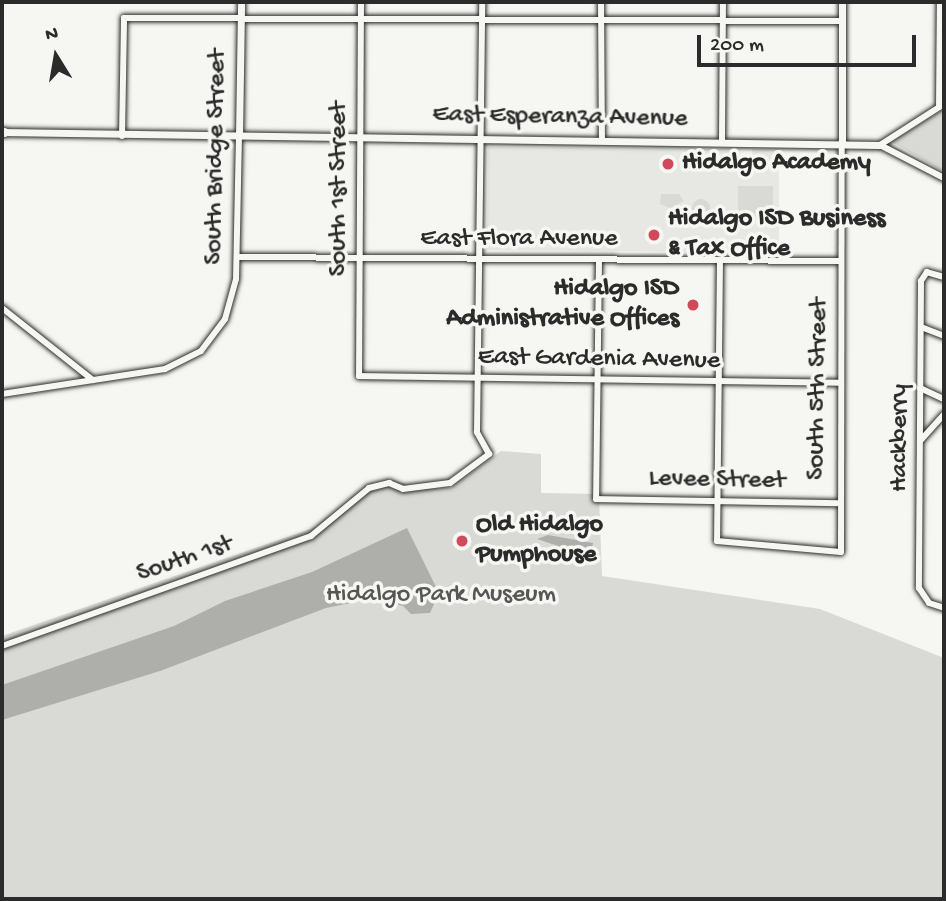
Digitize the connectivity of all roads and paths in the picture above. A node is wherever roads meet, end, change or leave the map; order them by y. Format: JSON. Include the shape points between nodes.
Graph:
{"nodes":[{"id":1,"x":242,"y":2,"type":"edge"},
{"id":2,"x":360,"y":2,"type":"edge"},
{"id":3,"x":482,"y":2,"type":"edge"},
{"id":4,"x":601,"y":2,"type":"edge"},
{"id":5,"x":723,"y":2,"type":"edge"},
{"id":6,"x":842,"y":2,"type":"edge"},
{"id":7,"x":940,"y":2,"type":"edge"},
{"id":8,"x":241,"y":16,"type":"junction"},
{"id":9,"x":360,"y":16,"type":"junction"},
{"id":10,"x":481,"y":18,"type":"junction"},
{"id":11,"x":601,"y":19,"type":"junction"},
{"id":12,"x":723,"y":19,"type":"junction"},
{"id":13,"x":842,"y":21,"type":"junction"},
{"id":14,"x":942,"y":106,"type":"edge"},
{"id":15,"x":3,"y":132,"type":"edge"},
{"id":16,"x":122,"y":135,"type":"junction"},
{"id":17,"x":239,"y":136,"type":"junction"},
{"id":18,"x":360,"y":136,"type":"junction"},
{"id":19,"x":481,"y":138,"type":"junction"},
{"id":20,"x":602,"y":139,"type":"junction"},
{"id":21,"x":722,"y":141,"type":"junction"},
{"id":22,"x":842,"y":142,"type":"junction"},
{"id":23,"x":880,"y":145,"type":"junction"},
{"id":24,"x":944,"y":178,"type":"edge"},
{"id":25,"x":239,"y":257,"type":"junction"},
{"id":26,"x":359,"y":258,"type":"junction"},
{"id":27,"x":478,"y":258,"type":"junction"},
{"id":28,"x":599,"y":260,"type":"junction"},
{"id":29,"x":720,"y":260,"type":"junction"},
{"id":30,"x":840,"y":261,"type":"junction"},
{"id":31,"x":944,"y":277,"type":"edge"},
{"id":32,"x":2,"y":308,"type":"edge"},
{"id":33,"x":921,"y":327,"type":"junction"},
{"id":34,"x":944,"y":335,"type":"edge"},
{"id":35,"x":359,"y":376,"type":"joint"},
{"id":36,"x":477,"y":378,"type":"junction"},
{"id":37,"x":598,"y":379,"type":"junction"},
{"id":38,"x":93,"y":380,"type":"junction"},
{"id":39,"x":718,"y":380,"type":"junction"},
{"id":40,"x":838,"y":383,"type":"junction"},
{"id":41,"x":920,"y":388,"type":"junction"},
{"id":42,"x":2,"y":394,"type":"edge"},
{"id":43,"x":944,"y":399,"type":"edge"},
{"id":44,"x":944,"y":414,"type":"edge"},
{"id":45,"x":920,"y":441,"type":"junction"},
{"id":46,"x":716,"y":501,"type":"junction"},
{"id":47,"x":838,"y":503,"type":"junction"},
{"id":48,"x":944,"y":608,"type":"edge"},
{"id":49,"x":2,"y":646,"type":"edge"}],
"edges":[{"from":1,"to":8,"type":"street","name":"South Bridge Street"},
{"from":2,"to":9,"type":"street","name":"South 1st Street"},
{"from":3,"to":10,"type":"street"},
{"from":4,"to":11,"type":"street"},
{"from":5,"to":12,"type":"street"},
{"from":6,"to":13,"type":"street"},
{"from":7,"to":14,"type":"street"},
{"from":8,"to":9,"type":"street"},
{"from":8,"to":16,"type":"street","via":[[124,18]]},
{"from":8,"to":17,"type":"street","name":"South Bridge Street"},
{"from":9,"to":10,"type":"street"},
{"from":9,"to":18,"type":"street","name":"South 1st Street"},
{"from":10,"to":11,"type":"street"},
{"from":10,"to":19,"type":"street"},
{"from":11,"to":12,"type":"street"},
{"from":11,"to":20,"type":"street"},
{"from":12,"to":13,"type":"street"},
{"from":12,"to":21,"type":"street"},
{"from":13,"to":22,"type":"street"},
{"from":14,"to":23,"type":"street"},
{"from":15,"to":16,"type":"street","name":"East Esperanza Avenue"},
{"from":16,"to":17,"type":"street","name":"East Esperanza Avenue"},
{"from":17,"to":18,"type":"street","name":"East Esperanza Avenue"},
{"from":17,"to":25,"type":"street","name":"South Bridge Street"},
{"from":18,"to":19,"type":"street","name":"East Esperanza Avenue"},
{"from":18,"to":26,"type":"street","name":"South 1st Street"},
{"from":19,"to":20,"type":"street","name":"East Esperanza Avenue"},
{"from":19,"to":27,"type":"street"},
{"from":20,"to":21,"type":"street","name":"East Esperanza Avenue"},
{"from":21,"to":22,"type":"street","name":"East Esperanza Avenue"},
{"from":22,"to":23,"type":"street","name":"East Esperanza Avenue"},
{"from":22,"to":30,"type":"street","name":"South 5th Street"},
{"from":23,"to":24,"type":"street"},
{"from":25,"to":26,"type":"street","name":"East Flora Avenue"},
{"from":25,"to":38,"type":"street","name":"South Bridge Street","via":[[225,319],[201,351],[165,369]]},
{"from":26,"to":27,"type":"street","name":"East Flora Avenue"},
{"from":26,"to":35,"type":"street","name":"South 1st Street"},
{"from":27,"to":28,"type":"street","name":"East Flora Avenue"},
{"from":27,"to":36,"type":"street"},
{"from":28,"to":29,"type":"street","name":"East Flora Avenue"},
{"from":28,"to":37,"type":"street"},
{"from":29,"to":30,"type":"street","name":"East Flora Avenue"},
{"from":29,"to":39,"type":"street"},
{"from":30,"to":40,"type":"street","name":"South 5th Street"},
{"from":31,"to":33,"type":"street","name":"Hackberry","via":[[927,272],[921,281]]},
{"from":32,"to":38,"type":"street"},
{"from":33,"to":34,"type":"street"},
{"from":33,"to":41,"type":"street","name":"Hackberry"},
{"from":35,"to":36,"type":"street","name":"East Gardenia Avenue"},
{"from":36,"to":37,"type":"street","name":"East Gardenia Avenue"},
{"from":36,"to":49,"type":"street","name":"South 1st","via":[[477,432],[489,454],[450,483],[402,489],[390,483],[369,488],[312,536]]},
{"from":37,"to":39,"type":"street","name":"East Gardenia Avenue"},
{"from":37,"to":46,"type":"street","name":"Levee Street","via":[[596,499]]},
{"from":38,"to":42,"type":"street","name":"South Bridge Street"},
{"from":39,"to":40,"type":"street","name":"East Gardenia Avenue"},
{"from":39,"to":46,"type":"street"},
{"from":40,"to":47,"type":"street","name":"South 5th Street"},
{"from":41,"to":43,"type":"street"},
{"from":41,"to":45,"type":"street","name":"Hackberry"},
{"from":44,"to":45,"type":"street"},
{"from":45,"to":48,"type":"street","name":"Hackberry","via":[[919,589],[929,603]]},
{"from":46,"to":47,"type":"street","name":"Levee Street"},
{"from":46,"to":47,"type":"street","name":"South 5th Street","via":[[717,541],[841,552]]}]}
